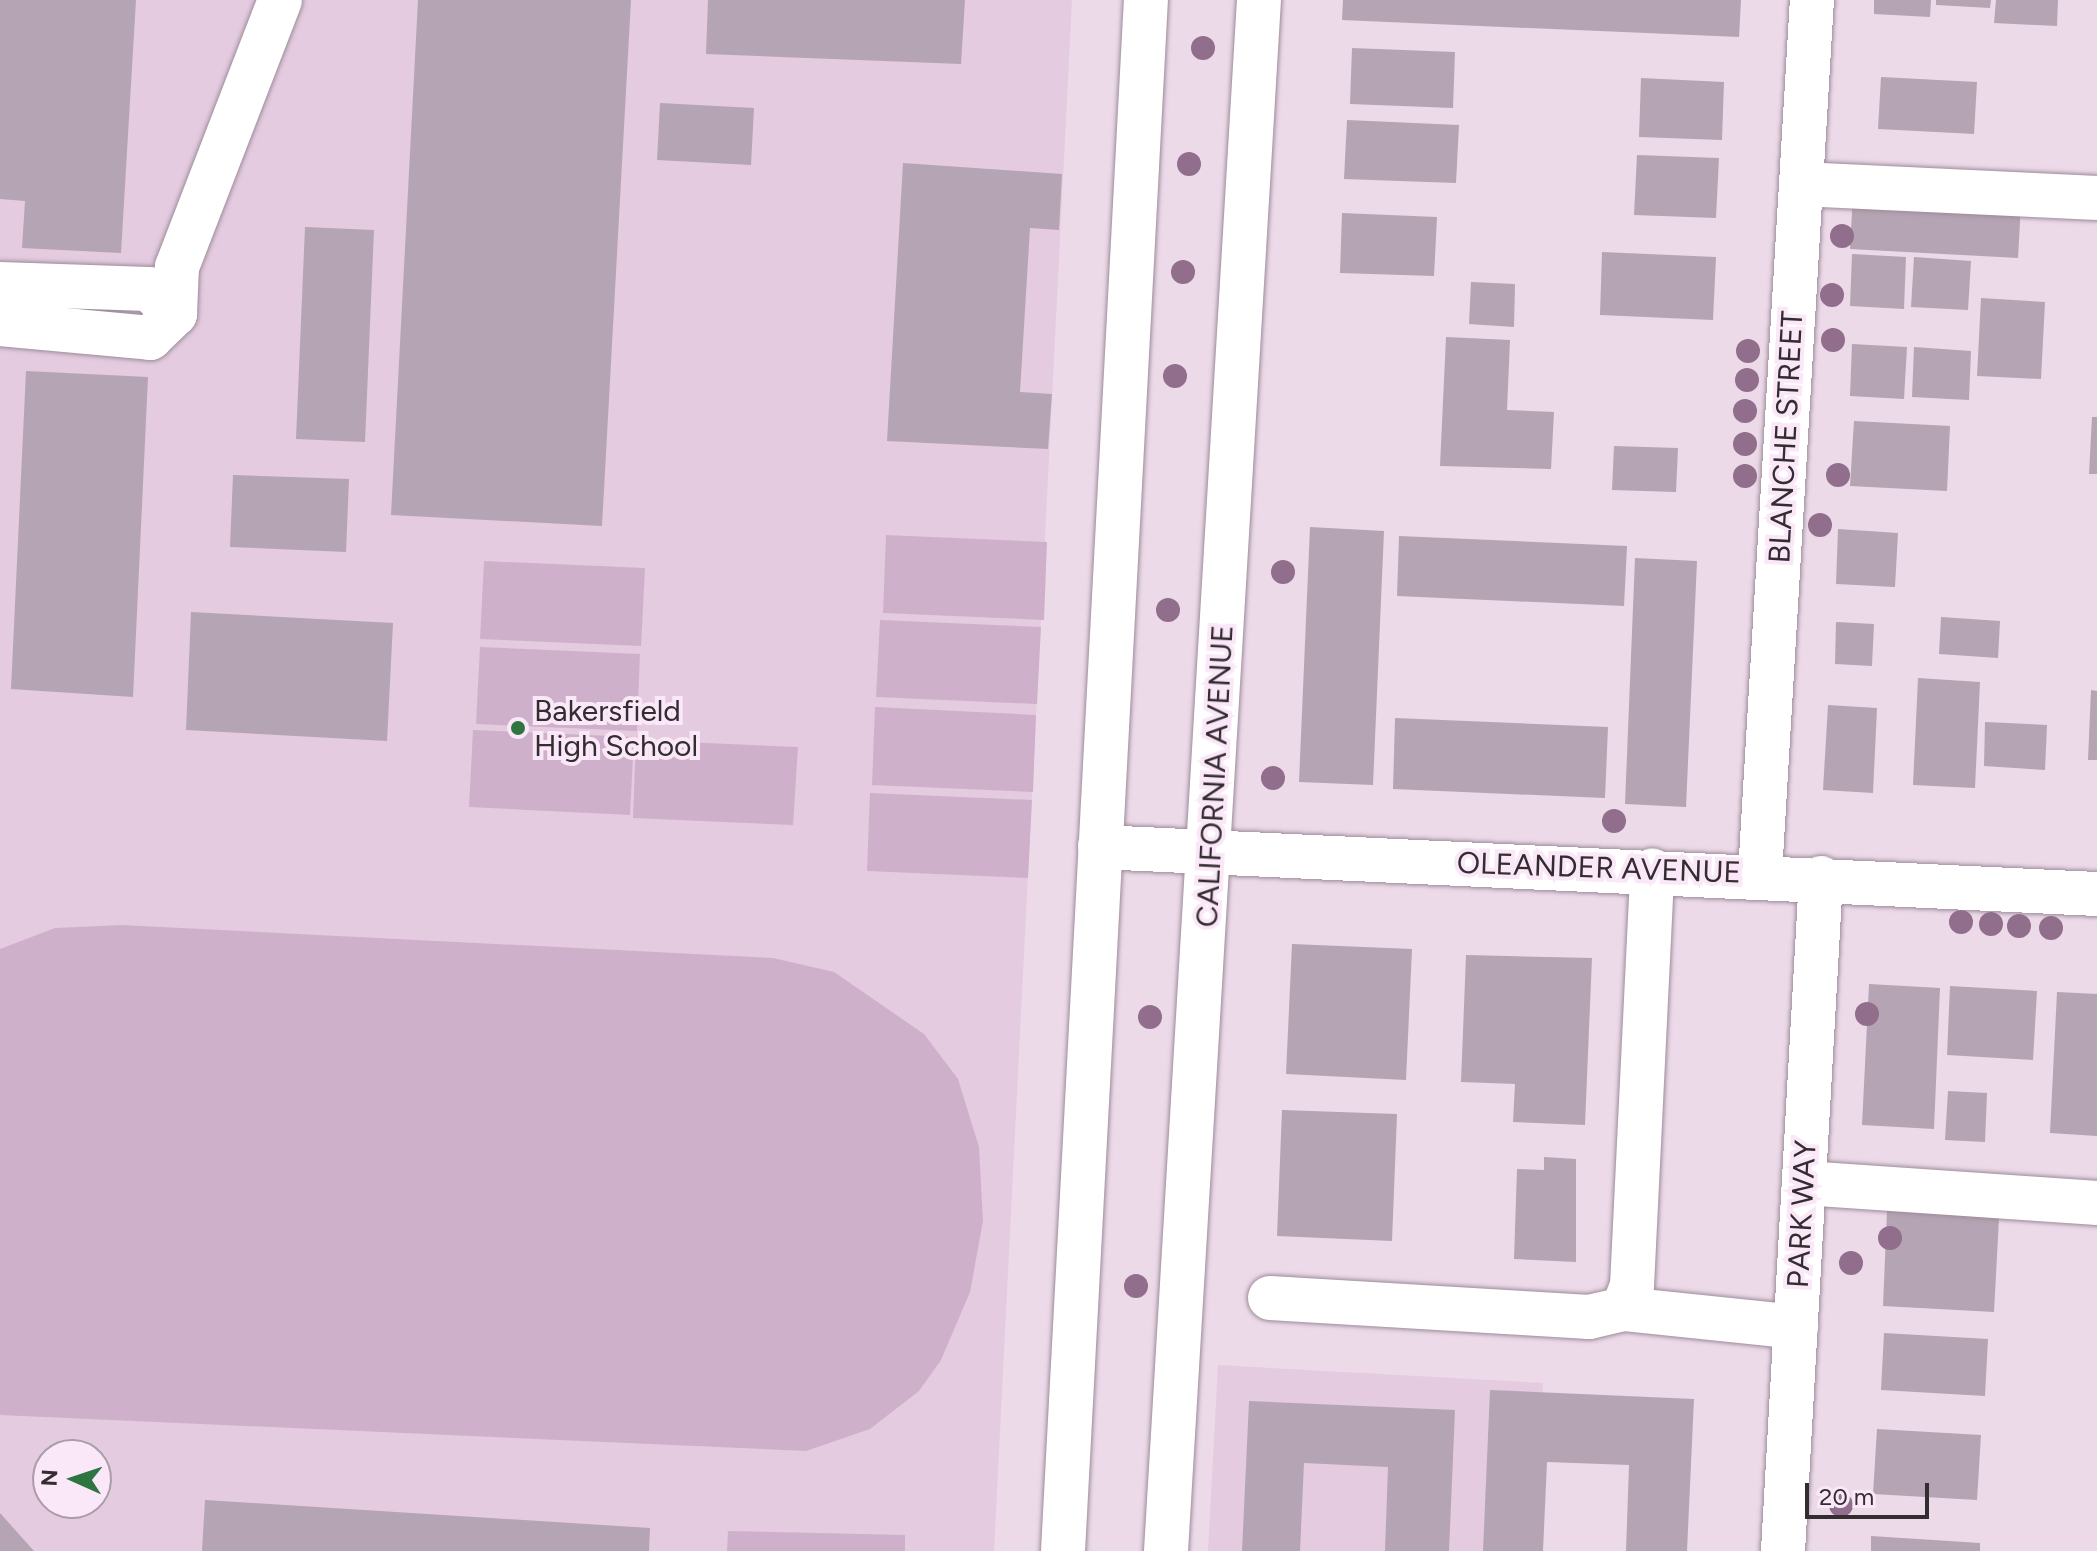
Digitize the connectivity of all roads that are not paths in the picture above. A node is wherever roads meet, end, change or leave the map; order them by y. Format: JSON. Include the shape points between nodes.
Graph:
{"nodes":[{"id":1,"x":280,"y":0,"type":"edge"},
{"id":2,"x":1146,"y":0,"type":"edge"},
{"id":3,"x":1259,"y":0,"type":"edge"},
{"id":4,"x":1812,"y":0,"type":"edge"},
{"id":5,"x":1801,"y":184,"type":"junction"},
{"id":6,"x":2097,"y":198,"type":"edge"},
{"id":7,"x":0,"y":284,"type":"edge"},
{"id":8,"x":175,"y":314,"type":"junction"},
{"id":9,"x":0,"y":324,"type":"edge"},
{"id":10,"x":1100,"y":847,"type":"junction"},
{"id":11,"x":1211,"y":853,"type":"junction"},
{"id":12,"x":1652,"y":870,"type":"junction"},
{"id":13,"x":1760,"y":874,"type":"junction"},
{"id":14,"x":1821,"y":878,"type":"junction"},
{"id":15,"x":2097,"y":894,"type":"edge"},
{"id":16,"x":1804,"y":1183,"type":"junction"},
{"id":17,"x":2097,"y":1203,"type":"edge"},
{"id":18,"x":1270,"y":1298,"type":"dead end"},
{"id":19,"x":1623,"y":1309,"type":"junction"},
{"id":20,"x":1796,"y":1327,"type":"junction"},
{"id":21,"x":1063,"y":1551,"type":"edge"},
{"id":22,"x":1166,"y":1551,"type":"edge"},
{"id":23,"x":1783,"y":1551,"type":"edge"}],
"edges":[{"from":1,"to":8,"type":"main road","via":[[177,267]]},
{"from":2,"to":10,"type":"main road"},
{"from":3,"to":11,"type":"main road","name":"CALIFORNIA AVENUE"},
{"from":4,"to":5,"type":"main road","name":"BLANCHE STREET"},
{"from":5,"to":6,"type":"main road"},
{"from":5,"to":13,"type":"main road","name":"BLANCHE STREET"},
{"from":7,"to":8,"type":"main road","via":[[149,289]]},
{"from":8,"to":9,"type":"main road","via":[[150,338]]},
{"from":10,"to":11,"type":"main road","name":"OLEANDER AVENUE"},
{"from":10,"to":21,"type":"main road"},
{"from":11,"to":12,"type":"main road","name":"OLEANDER AVENUE"},
{"from":11,"to":22,"type":"main road","name":"CALIFORNIA AVENUE"},
{"from":12,"to":13,"type":"main road","name":"OLEANDER AVENUE"},
{"from":12,"to":19,"type":"main road","via":[[1632,1286]]},
{"from":13,"to":14,"type":"main road","name":"OLEANDER AVENUE"},
{"from":14,"to":15,"type":"main road","name":"OLEANDER AVENUE"},
{"from":14,"to":16,"type":"main road","name":"PARK WAY"},
{"from":16,"to":17,"type":"main road"},
{"from":16,"to":20,"type":"main road","name":"PARK WAY"},
{"from":18,"to":19,"type":"main road","via":[[1589,1317]]},
{"from":19,"to":20,"type":"main road"},
{"from":20,"to":23,"type":"main road","name":"PARK WAY"}]}
